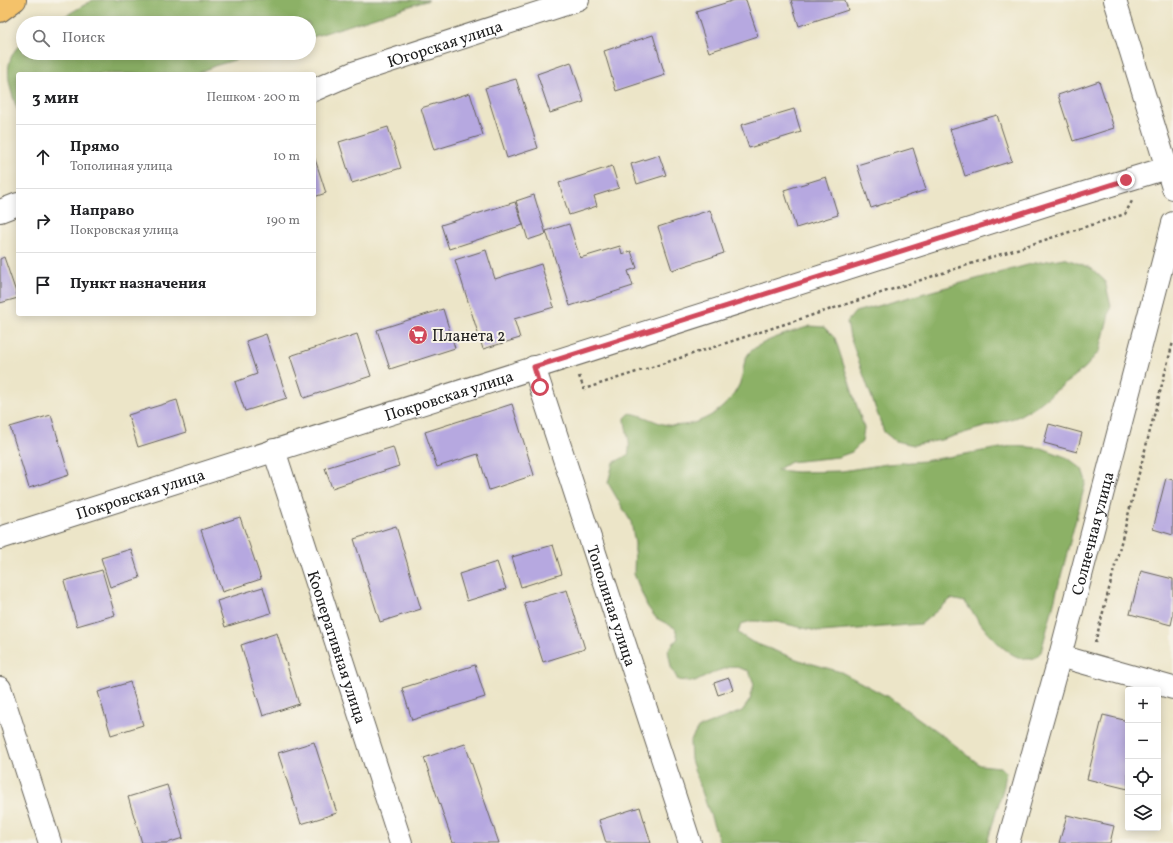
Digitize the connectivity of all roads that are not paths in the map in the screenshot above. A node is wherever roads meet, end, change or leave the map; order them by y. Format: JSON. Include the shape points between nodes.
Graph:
{"nodes":[{"id":1,"x":15,"y":0,"type":"edge"},
{"id":2,"x":578,"y":0,"type":"edge"},
{"id":3,"x":1115,"y":0,"type":"edge"},
{"id":4,"x":0,"y":11,"type":"edge"},
{"id":5,"x":316,"y":89,"type":"edge"},
{"id":6,"x":1171,"y":174,"type":"edge"},
{"id":7,"x":16,"y":205,"type":"edge"},
{"id":8,"x":0,"y":211,"type":"edge"},
{"id":9,"x":1173,"y":223,"type":"edge"},
{"id":10,"x":534,"y":367,"type":"junction"},
{"id":11,"x":274,"y":450,"type":"junction"},
{"id":12,"x":0,"y":538,"type":"edge"},
{"id":13,"x":1060,"y":656,"type":"junction"},
{"id":14,"x":0,"y":688,"type":"edge"},
{"id":15,"x":1173,"y":688,"type":"edge"},
{"id":16,"x":50,"y":843,"type":"edge"},
{"id":17,"x":401,"y":843,"type":"edge"},
{"id":18,"x":690,"y":843,"type":"edge"},
{"id":19,"x":1008,"y":843,"type":"edge"}],
"edges":[{"from":1,"to":4,"type":"main road"},
{"from":2,"to":5,"type":"street","name":"Югорская улица","via":[[353,73]]},
{"from":3,"to":6,"type":"street"},
{"from":6,"to":10,"type":"street","name":"Покровская улица","via":[[1058,200]]},
{"from":7,"to":8,"type":"street"},
{"from":9,"to":13,"type":"street","name":"Солнечная улица"},
{"from":10,"to":11,"type":"street","name":"Покровская улица"},
{"from":10,"to":18,"type":"street","name":"Тополиная улица"},
{"from":11,"to":12,"type":"street","name":"Покровская улица"},
{"from":11,"to":17,"type":"street","name":"Кооперативная улица"},
{"from":13,"to":15,"type":"street"},
{"from":13,"to":19,"type":"street","name":"Солнечная улица"},
{"from":14,"to":16,"type":"street"}]}
